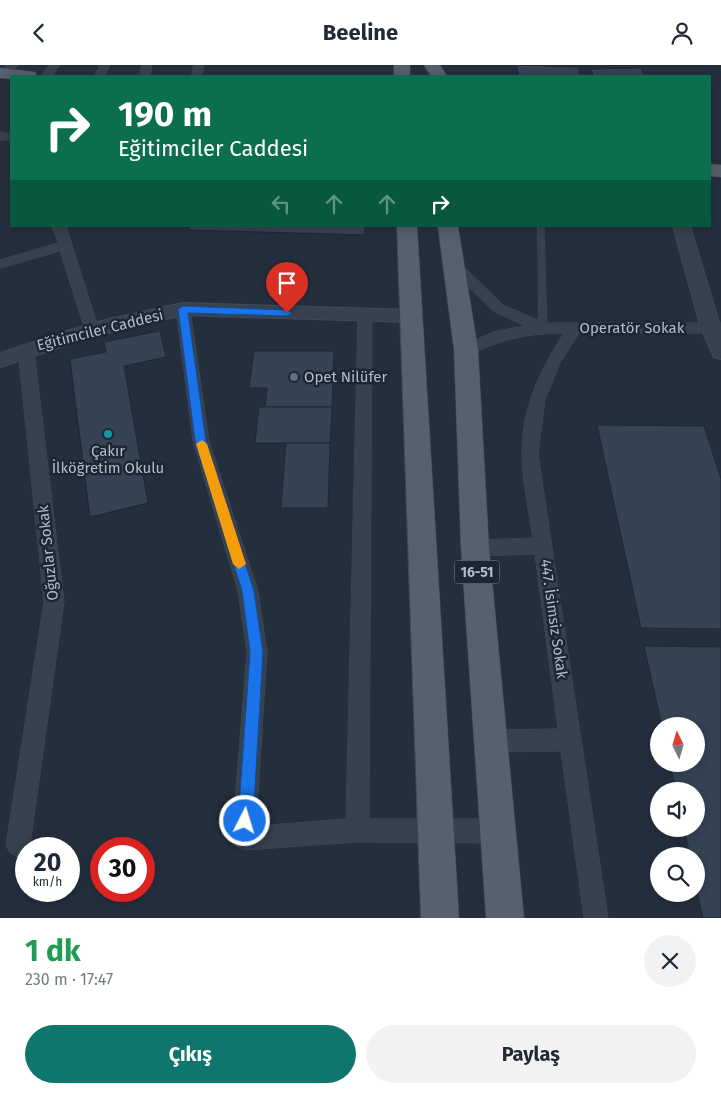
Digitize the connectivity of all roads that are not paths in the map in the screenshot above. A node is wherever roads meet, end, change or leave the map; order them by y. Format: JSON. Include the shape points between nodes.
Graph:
{"nodes":[{"id":1,"x":58,"y":227,"type":"edge"},
{"id":2,"x":407,"y":227,"type":"edge"},
{"id":3,"x":448,"y":227,"type":"edge"},
{"id":4,"x":541,"y":227,"type":"edge"},
{"id":5,"x":681,"y":227,"type":"edge"},
{"id":6,"x":64,"y":246,"type":"junction"},
{"id":7,"x":0,"y":264,"type":"edge"},
{"id":8,"x":454,"y":265,"type":"junction"},
{"id":9,"x":183,"y":309,"type":"junction"},
{"id":10,"x":365,"y":315,"type":"junction"},
{"id":11,"x":412,"y":316,"type":"junction"},
{"id":12,"x":716,"y":328,"type":"edge"},
{"id":13,"x":542,"y":329,"type":"junction"},
{"id":14,"x":574,"y":329,"type":"junction"},
{"id":15,"x":92,"y":330,"type":"junction"},
{"id":16,"x":466,"y":349,"type":"junction"},
{"id":17,"x":26,"y":350,"type":"junction"},
{"id":18,"x":721,"y":352,"type":"edge"},
{"id":19,"x":0,"y":359,"type":"edge"},
{"id":20,"x":543,"y":546,"type":"junction"},
{"id":21,"x":475,"y":548,"type":"junction"},
{"id":22,"x":571,"y":740,"type":"junction"},
{"id":23,"x":491,"y":741,"type":"junction"},
{"id":24,"x":357,"y":830,"type":"junction"},
{"id":25,"x":498,"y":831,"type":"junction"},
{"id":26,"x":436,"y":832,"type":"junction"},
{"id":27,"x":19,"y":837,"type":"edge"},
{"id":28,"x":440,"y":918,"type":"edge"},
{"id":29,"x":505,"y":918,"type":"edge"},
{"id":30,"x":596,"y":918,"type":"edge"}],
"edges":[{"from":1,"to":6,"type":"street"},
{"from":2,"to":11,"type":"main road"},
{"from":3,"to":8,"type":"main road","number":"16-51"},
{"from":4,"to":13,"type":"lane"},
{"from":5,"to":12,"type":"street"},
{"from":6,"to":7,"type":"street"},
{"from":6,"to":15,"type":"street"},
{"from":8,"to":13,"type":"street","name":"Operatör Sokak","via":[[498,308]]},
{"from":8,"to":16,"type":"main road","number":"16-51"},
{"from":9,"to":10,"type":"street","name":"Eğitimciler Caddesi"},
{"from":9,"to":15,"type":"street","name":"Eğitimciler Caddesi"},
{"from":9,"to":24,"type":"street","via":[[201,441],[248,591],[257,652],[244,838]]},
{"from":10,"to":11,"type":"street","name":"Eğitimciler Caddesi"},
{"from":10,"to":24,"type":"street"},
{"from":11,"to":26,"type":"main road"},
{"from":12,"to":14,"type":"street","name":"Operatör Sokak"},
{"from":12,"to":18,"type":"street"},
{"from":13,"to":14,"type":"street","name":"Operatör Sokak"},
{"from":13,"to":16,"type":"street","name":"Operatör Sokak","via":[[501,335]]},
{"from":14,"to":20,"type":"street","name":"447. İsimsiz Sokak","via":[[553,362],[537,400],[530,454]]},
{"from":15,"to":17,"type":"street","name":"Eğitimciler Caddesi"},
{"from":16,"to":21,"type":"main road","number":"16-51"},
{"from":17,"to":19,"type":"street","name":"Eğitimciler Caddesi"},
{"from":17,"to":27,"type":"street","name":"Oğuzlar Sokak","via":[[54,603]]},
{"from":20,"to":21,"type":"street"},
{"from":20,"to":22,"type":"street","name":"447. İsimsiz Sokak"},
{"from":21,"to":23,"type":"main road","number":"16-51"},
{"from":22,"to":23,"type":"street"},
{"from":22,"to":30,"type":"street","name":"447. İsimsiz Sokak"},
{"from":23,"to":25,"type":"main road","number":"16-51"},
{"from":24,"to":26,"type":"street"},
{"from":25,"to":26,"type":"street"},
{"from":25,"to":29,"type":"main road","number":"16-51"},
{"from":26,"to":28,"type":"main road"}]}
